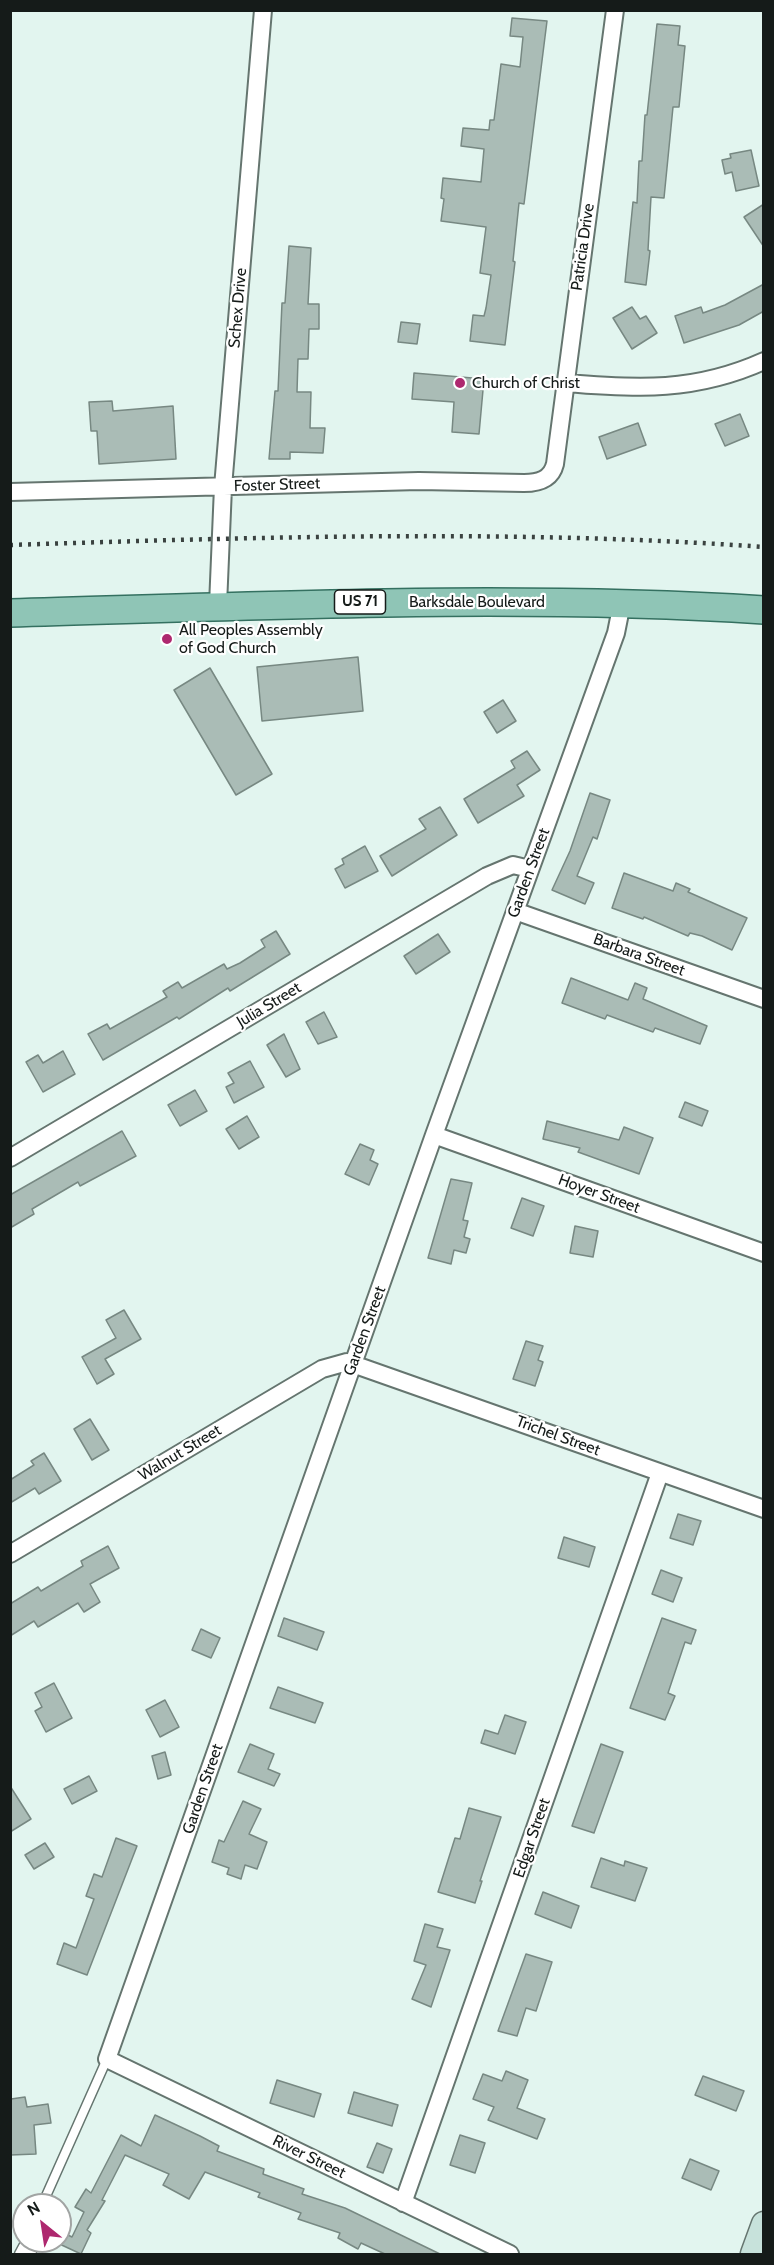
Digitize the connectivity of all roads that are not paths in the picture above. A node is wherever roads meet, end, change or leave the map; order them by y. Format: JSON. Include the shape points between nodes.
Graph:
{"nodes":[{"id":1,"x":262,"y":10,"type":"edge"},
{"id":2,"x":615,"y":10,"type":"edge"},
{"id":3,"x":764,"y":361,"type":"edge"},
{"id":4,"x":565,"y":383,"type":"junction"},
{"id":5,"x":544,"y":480,"type":"joint"},
{"id":6,"x":223,"y":487,"type":"junction"},
{"id":7,"x":10,"y":492,"type":"edge"},
{"id":8,"x":622,"y":603,"type":"junction"},
{"id":9,"x":218,"y":605,"type":"junction"},
{"id":10,"x":764,"y":610,"type":"edge"},
{"id":11,"x":10,"y":613,"type":"edge"},
{"id":12,"x":530,"y":869,"type":"junction"},
{"id":13,"x":515,"y":911,"type":"junction"},
{"id":14,"x":764,"y":999,"type":"edge"},
{"id":15,"x":434,"y":1135,"type":"junction"},
{"id":16,"x":10,"y":1158,"type":"edge"},
{"id":17,"x":764,"y":1253,"type":"edge"},
{"id":18,"x":353,"y":1363,"type":"junction"},
{"id":19,"x":660,"y":1473,"type":"junction"},
{"id":20,"x":764,"y":1509,"type":"edge"},
{"id":21,"x":10,"y":1554,"type":"edge"},
{"id":22,"x":107,"y":2059,"type":"junction"},
{"id":23,"x":47,"y":2193,"type":"edge"},
{"id":24,"x":403,"y":2203,"type":"junction"},
{"id":25,"x":764,"y":2224,"type":"edge"},
{"id":26,"x":510,"y":2254,"type":"edge"},
{"id":27,"x":753,"y":2254,"type":"edge"}],
"edges":[{"from":1,"to":6,"type":"street","name":"Schex Drive"},
{"from":2,"to":4,"type":"street","name":"Patricia Drive"},
{"from":3,"to":4,"type":"street","via":[[709,381],[674,387],[630,389]]},
{"from":4,"to":5,"type":"street","name":"Patricia Drive","via":[[554,471]]},
{"from":5,"to":6,"type":"street","name":"Foster Street"},
{"from":6,"to":7,"type":"street","name":"Foster Street"},
{"from":6,"to":9,"type":"street","name":"Schex Drive"},
{"from":8,"to":9,"type":"main road","name":"Barksdale Boulevard","number":"US 71","via":[[411,601]]},
{"from":8,"to":10,"type":"main road","name":"Barksdale Boulevard","number":"US 71"},
{"from":8,"to":12,"type":"street","name":"Garden Street","via":[[616,633]]},
{"from":9,"to":11,"type":"main road","name":"Barksdale Boulevard","number":"US 71"},
{"from":12,"to":13,"type":"street","name":"Garden Street"},
{"from":12,"to":16,"type":"street","name":"Julia Street","via":[[513,865],[488,876]]},
{"from":13,"to":14,"type":"street","name":"Barbara Street"},
{"from":13,"to":15,"type":"street","name":"Garden Street"},
{"from":15,"to":17,"type":"street","name":"Hoyer Street"},
{"from":15,"to":18,"type":"street","name":"Garden Street"},
{"from":18,"to":19,"type":"street","name":"Trichel Street"},
{"from":18,"to":21,"type":"street","name":"Walnut Street","via":[[322,1369]]},
{"from":18,"to":22,"type":"street","name":"Garden Street"},
{"from":19,"to":20,"type":"street","name":"Trichel Street"},
{"from":19,"to":24,"type":"street","name":"Edgar Street"},
{"from":22,"to":23,"type":"lane"},
{"from":22,"to":24,"type":"street","name":"River Street"},
{"from":24,"to":26,"type":"street","name":"River Street"},
{"from":25,"to":27,"type":"street"}]}
